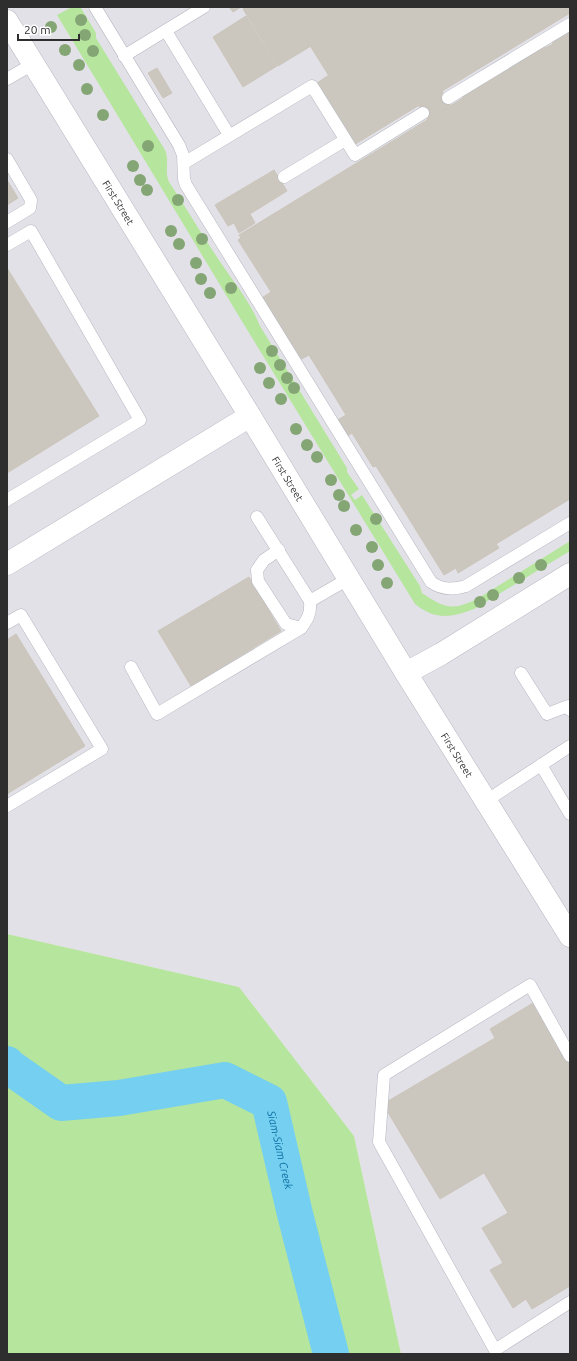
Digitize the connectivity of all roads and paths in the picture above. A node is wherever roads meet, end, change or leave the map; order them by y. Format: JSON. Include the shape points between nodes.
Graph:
{"nodes":[{"id":1,"x":95,"y":7,"type":"edge"},
{"id":2,"x":204,"y":7,"type":"edge"},
{"id":3,"x":7,"y":21,"type":"edge"},
{"id":4,"x":570,"y":24,"type":"edge"},
{"id":5,"x":166,"y":31,"type":"junction"},
{"id":6,"x":124,"y":56,"type":"junction"},
{"id":7,"x":33,"y":64,"type":"junction"},
{"id":8,"x":7,"y":79,"type":"edge"},
{"id":9,"x":448,"y":98,"type":"dead end"},
{"id":10,"x":423,"y":113,"type":"dead end"},
{"id":11,"x":229,"y":135,"type":"junction"},
{"id":12,"x":345,"y":140,"type":"junction"},
{"id":13,"x":7,"y":159,"type":"edge"},
{"id":14,"x":184,"y":163,"type":"junction"},
{"id":15,"x":284,"y":177,"type":"dead end"},
{"id":16,"x":7,"y":222,"type":"edge"},
{"id":17,"x":7,"y":245,"type":"edge"},
{"id":18,"x":250,"y":416,"type":"junction"},
{"id":19,"x":7,"y":500,"type":"edge"},
{"id":20,"x":257,"y":517,"type":"dead end"},
{"id":21,"x":570,"y":523,"type":"edge"},
{"id":22,"x":279,"y":550,"type":"junction"},
{"id":23,"x":7,"y":564,"type":"edge"},
{"id":24,"x":570,"y":574,"type":"edge"},
{"id":25,"x":348,"y":579,"type":"junction"},
{"id":26,"x":310,"y":601,"type":"junction"},
{"id":27,"x":7,"y":623,"type":"edge"},
{"id":28,"x":301,"y":628,"type":"junction"},
{"id":29,"x":131,"y":667,"type":"dead end"},
{"id":30,"x":406,"y":673,"type":"junction"},
{"id":31,"x":521,"y":673,"type":"dead end"},
{"id":32,"x":570,"y":710,"type":"edge"},
{"id":33,"x":570,"y":746,"type":"edge"},
{"id":34,"x":541,"y":765,"type":"junction"},
{"id":35,"x":486,"y":801,"type":"junction"},
{"id":36,"x":7,"y":806,"type":"edge"},
{"id":37,"x":570,"y":814,"type":"edge"},
{"id":38,"x":570,"y":936,"type":"edge"},
{"id":39,"x":570,"y":1056,"type":"edge"},
{"id":40,"x":570,"y":1302,"type":"edge"}],
"edges":[{"from":1,"to":6,"type":"lane"},
{"from":2,"to":5,"type":"lane"},
{"from":3,"to":7,"type":"street","name":"First Street"},
{"from":4,"to":9,"type":"lane"},
{"from":5,"to":6,"type":"lane"},
{"from":5,"to":11,"type":"lane"},
{"from":6,"to":14,"type":"lane","via":[[179,145]]},
{"from":7,"to":8,"type":"lane"},
{"from":7,"to":18,"type":"street","name":"First Street"},
{"from":10,"to":12,"type":"lane","via":[[354,154]]},
{"from":11,"to":12,"type":"lane","via":[[312,86]]},
{"from":11,"to":14,"type":"lane"},
{"from":12,"to":15,"type":"lane"},
{"from":13,"to":16,"type":"lane","via":[[31,200],[30,208]]},
{"from":14,"to":21,"type":"lane","via":[[186,185],[432,582],[443,588],[466,586]]},
{"from":17,"to":19,"type":"lane","via":[[31,231],[140,420]]},
{"from":18,"to":23,"type":"street"},
{"from":18,"to":25,"type":"street","name":"First Street"},
{"from":20,"to":22,"type":"lane"},
{"from":22,"to":26,"type":"lane"},
{"from":22,"to":28,"type":"lane","via":[[264,560],[258,570],[258,581],[286,624]]},
{"from":24,"to":30,"type":"street"},
{"from":25,"to":26,"type":"lane"},
{"from":25,"to":30,"type":"street","name":"First Street"},
{"from":26,"to":28,"type":"lane","via":[[308,619]]},
{"from":27,"to":36,"type":"lane","via":[[21,615],[102,749]]},
{"from":28,"to":29,"type":"lane","via":[[157,714]]},
{"from":30,"to":35,"type":"street","name":"First Street"},
{"from":31,"to":32,"type":"lane","via":[[547,714],[568,706]]},
{"from":33,"to":34,"type":"lane"},
{"from":34,"to":35,"type":"lane"},
{"from":34,"to":37,"type":"lane"},
{"from":35,"to":38,"type":"street","name":"First Street"},
{"from":39,"to":40,"type":"lane","via":[[530,985],[384,1075],[379,1142],[495,1350]]}]}
